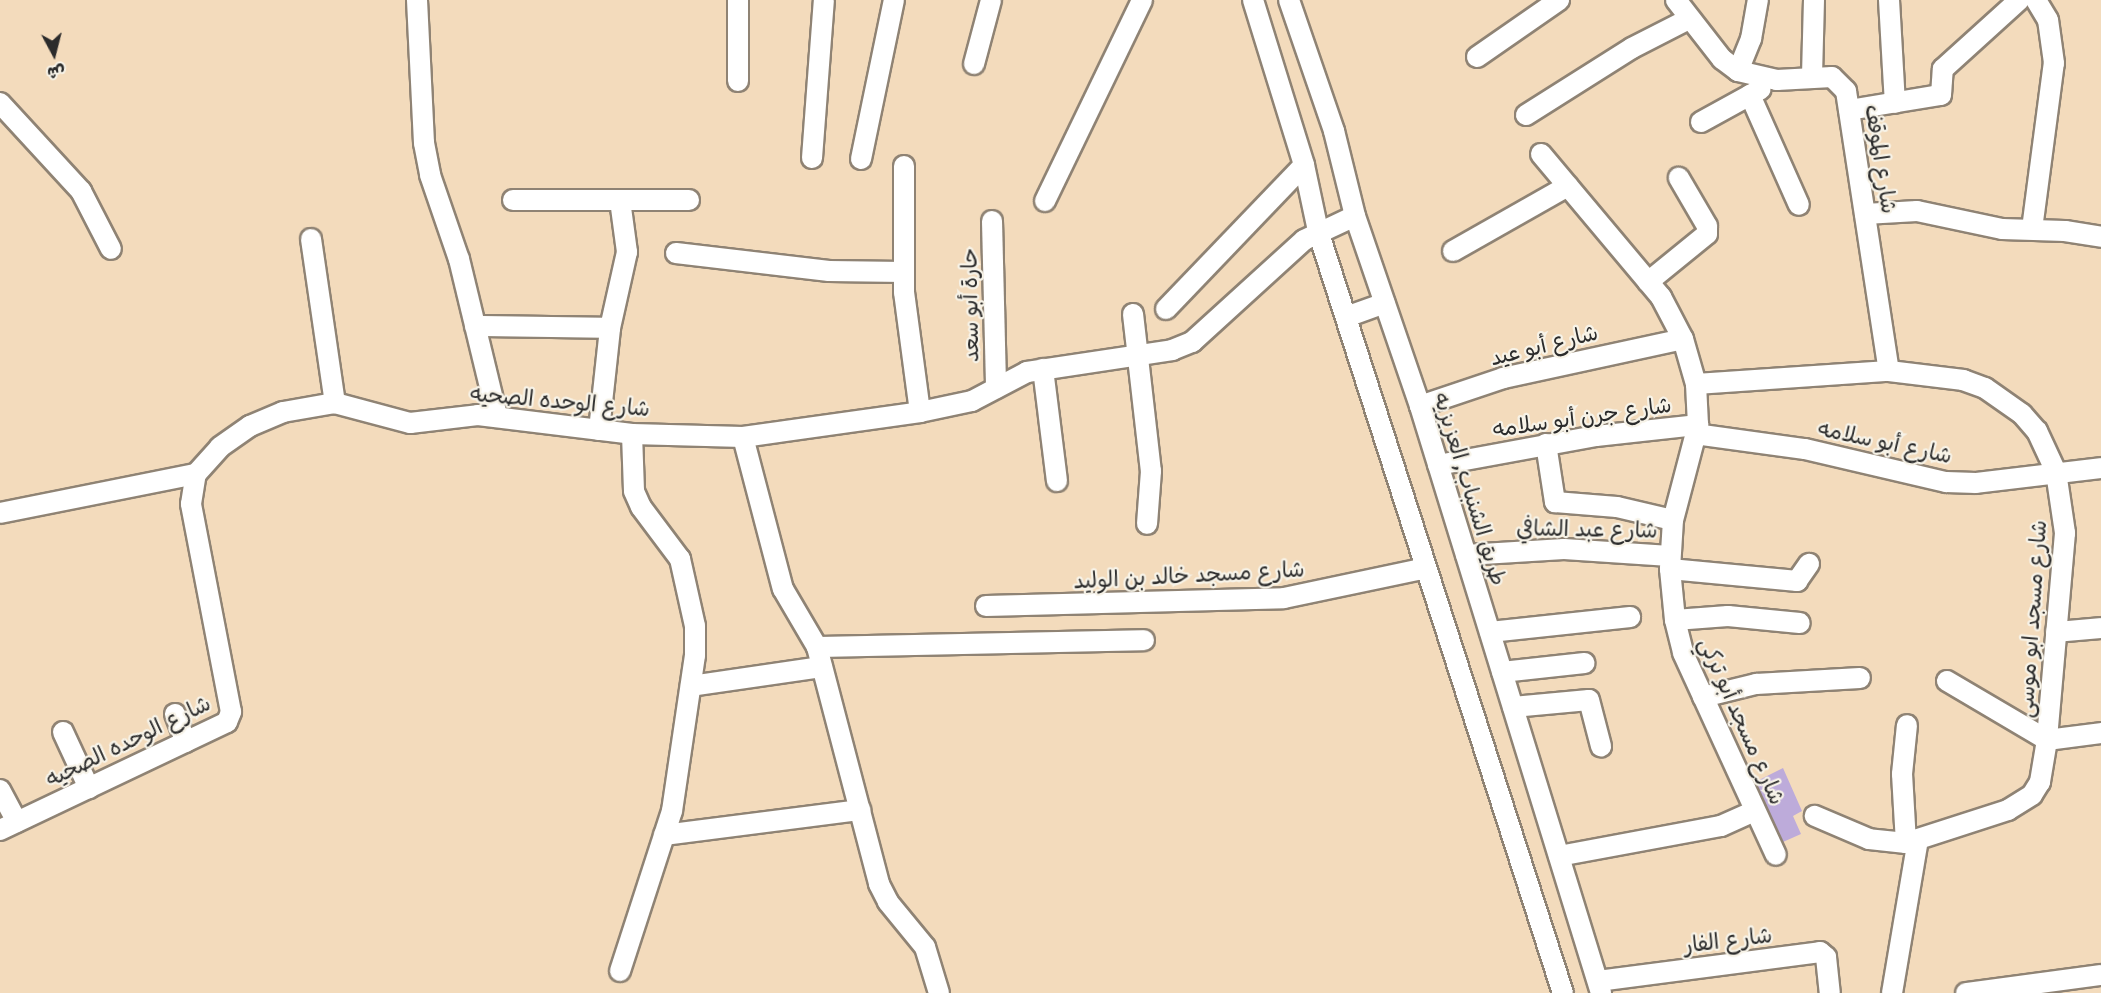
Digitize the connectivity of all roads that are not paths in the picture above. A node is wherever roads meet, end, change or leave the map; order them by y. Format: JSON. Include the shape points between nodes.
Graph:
{"nodes":[{"id":1,"x":417,"y":0,"type":"edge"},
{"id":2,"x":738,"y":0,"type":"edge"},
{"id":3,"x":824,"y":0,"type":"edge"},
{"id":4,"x":894,"y":0,"type":"edge"},
{"id":5,"x":991,"y":0,"type":"edge"},
{"id":6,"x":1142,"y":0,"type":"edge"},
{"id":7,"x":1252,"y":0,"type":"edge"},
{"id":8,"x":1559,"y":0,"type":"edge"},
{"id":9,"x":1676,"y":0,"type":"edge"},
{"id":10,"x":1758,"y":0,"type":"edge"},
{"id":11,"x":1814,"y":0,"type":"edge"},
{"id":12,"x":1889,"y":0,"type":"edge"},
{"id":13,"x":2019,"y":0,"type":"edge"},
{"id":14,"x":2036,"y":0,"type":"edge"},
{"id":15,"x":1293,"y":3,"type":"edge"},
{"id":16,"x":1689,"y":19,"type":"junction"},
{"id":17,"x":1477,"y":57,"type":"dead end"},
{"id":18,"x":974,"y":64,"type":"dead end"},
{"id":19,"x":1738,"y":71,"type":"junction"},
{"id":20,"x":1812,"y":76,"type":"junction"},
{"id":21,"x":1777,"y":80,"type":"junction"},
{"id":22,"x":738,"y":81,"type":"dead end"},
{"id":23,"x":1750,"y":95,"type":"junction"},
{"id":24,"x":0,"y":103,"type":"edge"},
{"id":25,"x":1895,"y":103,"type":"junction"},
{"id":26,"x":1850,"y":111,"type":"junction"},
{"id":27,"x":1526,"y":115,"type":"dead end"},
{"id":28,"x":1701,"y":122,"type":"dead end"},
{"id":29,"x":1540,"y":154,"type":"dead end"},
{"id":30,"x":812,"y":158,"type":"dead end"},
{"id":31,"x":861,"y":159,"type":"dead end"},
{"id":32,"x":1304,"y":165,"type":"junction"},
{"id":33,"x":904,"y":166,"type":"dead end"},
{"id":34,"x":1679,"y":178,"type":"dead end"},
{"id":35,"x":1568,"y":186,"type":"junction"},
{"id":36,"x":513,"y":200,"type":"dead end"},
{"id":37,"x":620,"y":200,"type":"junction"},
{"id":38,"x":689,"y":200,"type":"dead end"},
{"id":39,"x":1046,"y":201,"type":"dead end"},
{"id":40,"x":1799,"y":205,"type":"dead end"},
{"id":41,"x":1865,"y":214,"type":"junction"},
{"id":42,"x":1355,"y":216,"type":"junction"},
{"id":43,"x":992,"y":221,"type":"dead end"},
{"id":44,"x":2032,"y":229,"type":"junction"},
{"id":45,"x":1318,"y":231,"type":"junction"},
{"id":46,"x":2101,"y":237,"type":"edge"},
{"id":47,"x":311,"y":239,"type":"dead end"},
{"id":48,"x":111,"y":249,"type":"dead end"},
{"id":49,"x":1453,"y":251,"type":"dead end"},
{"id":50,"x":676,"y":253,"type":"dead end"},
{"id":51,"x":904,"y":272,"type":"junction"},
{"id":52,"x":1648,"y":282,"type":"junction"},
{"id":53,"x":1385,"y":303,"type":"junction"},
{"id":54,"x":1166,"y":309,"type":"dead end"},
{"id":55,"x":1133,"y":314,"type":"dead end"},
{"id":56,"x":1346,"y":316,"type":"junction"},
{"id":57,"x":475,"y":326,"type":"junction"},
{"id":58,"x":610,"y":328,"type":"junction"},
{"id":59,"x":1683,"y":339,"type":"junction"},
{"id":60,"x":1138,"y":355,"type":"junction"},
{"id":61,"x":1044,"y":369,"type":"junction"},
{"id":62,"x":1889,"y":371,"type":"junction"},
{"id":63,"x":1696,"y":384,"type":"junction"},
{"id":64,"x":996,"y":388,"type":"junction"},
{"id":65,"x":335,"y":403,"type":"junction"},
{"id":66,"x":1420,"y":406,"type":"junction"},
{"id":67,"x":920,"y":412,"type":"junction"},
{"id":68,"x":497,"y":416,"type":"junction"},
{"id":69,"x":599,"y":430,"type":"junction"},
{"id":70,"x":1697,"y":430,"type":"junction"},
{"id":71,"x":632,"y":434,"type":"junction"},
{"id":72,"x":743,"y":437,"type":"junction"},
{"id":73,"x":1546,"y":444,"type":"junction"},
{"id":74,"x":2099,"y":464,"type":"edge"},
{"id":75,"x":1438,"y":465,"type":"junction"},
{"id":76,"x":2056,"y":472,"type":"junction"},
{"id":77,"x":196,"y":474,"type":"junction"},
{"id":78,"x":1057,"y":480,"type":"dead end"},
{"id":79,"x":0,"y":513,"type":"edge"},
{"id":80,"x":1673,"y":520,"type":"junction"},
{"id":81,"x":1147,"y":524,"type":"dead end"},
{"id":82,"x":1466,"y":555,"type":"junction"},
{"id":83,"x":1670,"y":562,"type":"junction"},
{"id":84,"x":1809,"y":564,"type":"dead end"},
{"id":85,"x":1426,"y":568,"type":"junction"},
{"id":86,"x":986,"y":606,"type":"dead end"},
{"id":87,"x":1630,"y":617,"type":"dead end"},
{"id":88,"x":1676,"y":620,"type":"junction"},
{"id":89,"x":1800,"y":623,"type":"dead end"},
{"id":90,"x":2101,"y":628,"type":"edge"},
{"id":91,"x":1490,"y":632,"type":"junction"},
{"id":92,"x":2056,"y":632,"type":"junction"},
{"id":93,"x":1144,"y":640,"type":"dead end"},
{"id":94,"x":817,"y":647,"type":"junction"},
{"id":95,"x":1585,"y":663,"type":"dead end"},
{"id":96,"x":822,"y":668,"type":"junction"},
{"id":97,"x":1502,"y":672,"type":"junction"},
{"id":98,"x":1860,"y":678,"type":"dead end"},
{"id":99,"x":1947,"y":681,"type":"dead end"},
{"id":100,"x":691,"y":686,"type":"junction"},
{"id":101,"x":1703,"y":697,"type":"junction"},
{"id":102,"x":1513,"y":707,"type":"junction"},
{"id":103,"x":175,"y":714,"type":"dead end"},
{"id":104,"x":1906,"y":725,"type":"dead end"},
{"id":105,"x":63,"y":732,"type":"dead end"},
{"id":106,"x":2101,"y":733,"type":"edge"},
{"id":107,"x":2047,"y":740,"type":"junction"},
{"id":108,"x":186,"y":742,"type":"junction"},
{"id":109,"x":1601,"y":746,"type":"dead end"},
{"id":110,"x":89,"y":788,"type":"junction"},
{"id":111,"x":0,"y":790,"type":"edge"},
{"id":112,"x":860,"y":810,"type":"junction"},
{"id":113,"x":1755,"y":811,"type":"junction"},
{"id":114,"x":1815,"y":816,"type":"dead end"},
{"id":115,"x":8,"y":826,"type":"edge"},
{"id":116,"x":664,"y":835,"type":"junction"},
{"id":117,"x":1912,"y":841,"type":"junction"},
{"id":118,"x":1776,"y":855,"type":"dead end"},
{"id":119,"x":1559,"y":856,"type":"junction"},
{"id":120,"x":620,"y":971,"type":"dead end"},
{"id":121,"x":2101,"y":975,"type":"edge"},
{"id":122,"x":1600,"y":987,"type":"edge"},
{"id":123,"x":939,"y":993,"type":"edge"},
{"id":124,"x":1563,"y":993,"type":"edge"},
{"id":125,"x":1830,"y":993,"type":"edge"},
{"id":126,"x":1892,"y":993,"type":"edge"},
{"id":127,"x":1966,"y":993,"type":"edge"}],
"edges":[{"from":1,"to":57,"type":"street","via":[[426,154]]},
{"from":2,"to":22,"type":"street"},
{"from":3,"to":30,"type":"street"},
{"from":4,"to":31,"type":"street"},
{"from":5,"to":18,"type":"street"},
{"from":6,"to":39,"type":"street"},
{"from":7,"to":32,"type":"street"},
{"from":8,"to":17,"type":"street"},
{"from":9,"to":16,"type":"street","name":"شارع الموقف"},
{"from":10,"to":19,"type":"street","via":[[1751,39]]},
{"from":11,"to":20,"type":"street"},
{"from":12,"to":25,"type":"street"},
{"from":13,"to":25,"type":"street","via":[[1943,69],[1941,95]]},
{"from":14,"to":44,"type":"street","via":[[2048,20],[2054,63]]},
{"from":15,"to":42,"type":"street","name":"طريق الشنباب, العزيزيه","via":[[1334,131]]},
{"from":16,"to":19,"type":"street","name":"شارع الموقف","via":[[1722,59]]},
{"from":16,"to":27,"type":"street","via":[[1632,48]]},
{"from":19,"to":21,"type":"street","name":"شارع الموقف"},
{"from":20,"to":21,"type":"street","name":"شارع الموقف"},
{"from":20,"to":26,"type":"street","name":"شارع الموقف","via":[[1832,77],[1846,91]]},
{"from":21,"to":23,"type":"street"},
{"from":23,"to":28,"type":"street"},
{"from":23,"to":40,"type":"street"},
{"from":24,"to":48,"type":"street","via":[[81,191]]},
{"from":25,"to":26,"type":"street"},
{"from":26,"to":41,"type":"street","name":"شارع الموقف"},
{"from":29,"to":35,"type":"street","name":"شارع مسجد أبو تركي"},
{"from":32,"to":45,"type":"street"},
{"from":32,"to":54,"type":"street"},
{"from":33,"to":51,"type":"street"},
{"from":34,"to":52,"type":"street","via":[[1707,226],[1707,234]]},
{"from":35,"to":49,"type":"street"},
{"from":35,"to":52,"type":"street","name":"شارع مسجد أبو تركي"},
{"from":36,"to":37,"type":"street"},
{"from":37,"to":38,"type":"street"},
{"from":37,"to":58,"type":"street","via":[[627,252]]},
{"from":41,"to":44,"type":"street","via":[[1917,210],[1992,228]]},
{"from":41,"to":62,"type":"street","name":"شارع الموقف"},
{"from":42,"to":45,"type":"street","name":"شارع الوحده الصحيه"},
{"from":42,"to":53,"type":"street","name":"طريق الشنباب, العزيزيه"},
{"from":43,"to":64,"type":"street","name":"حارة أبو سعد"},
{"from":44,"to":46,"type":"street"},
{"from":45,"to":56,"type":"street"},
{"from":45,"to":60,"type":"street","name":"شارع الوحده الصحيه","via":[[1192,342],[1172,350]]},
{"from":47,"to":65,"type":"street"},
{"from":50,"to":51,"type":"street","via":[[829,271]]},
{"from":51,"to":67,"type":"street"},
{"from":52,"to":59,"type":"street","name":"شارع مسجد أبو تركي","via":[[1661,297]]},
{"from":53,"to":56,"type":"street"},
{"from":53,"to":66,"type":"street","name":"طريق الشنباب, العزيزيه"},
{"from":55,"to":60,"type":"street"},
{"from":56,"to":85,"type":"street"},
{"from":57,"to":58,"type":"street"},
{"from":57,"to":68,"type":"street"},
{"from":58,"to":69,"type":"street"},
{"from":59,"to":63,"type":"street","name":"شارع مسجد أبو تركي"},
{"from":59,"to":66,"type":"street","name":"شارع أبو عيد","via":[[1503,378]]},
{"from":60,"to":61,"type":"street","name":"شارع الوحده الصحيه"},
{"from":60,"to":81,"type":"street","via":[[1151,471]]},
{"from":61,"to":64,"type":"street","name":"شارع الوحده الصحيه"},
{"from":61,"to":78,"type":"street"},
{"from":62,"to":63,"type":"street","name":"شارع مسجد ابو موسى"},
{"from":62,"to":76,"type":"street","name":"شارع مسجد ابو موسى","via":[[1963,380],[2005,399],[2037,431]]},
{"from":63,"to":70,"type":"street","name":"شارع مسجد أبو تركي"},
{"from":64,"to":67,"type":"street","name":"شارع الوحده الصحيه","via":[[972,401]]},
{"from":65,"to":68,"type":"street","name":"شارع الوحده الصحيه","via":[[410,423],[459,415]]},
{"from":65,"to":77,"type":"street","name":"شارع الوحده الصحيه","via":[[283,412],[250,426],[220,447]]},
{"from":66,"to":75,"type":"street","name":"طريق الشنباب, العزيزيه"},
{"from":67,"to":72,"type":"street","name":"شارع الوحده الصحيه"},
{"from":68,"to":69,"type":"street","name":"شارع الوحده الصحيه"},
{"from":69,"to":71,"type":"street","name":"شارع الوحده الصحيه"},
{"from":70,"to":73,"type":"street","name":"شارع جرن أبو سلامه"},
{"from":70,"to":76,"type":"street","name":"شارع أبو سلامه","via":[[1805,449],[1946,482],[1976,483]]},
{"from":70,"to":80,"type":"street","name":"شارع مسجد أبو تركي"},
{"from":71,"to":72,"type":"street","name":"شارع الوحده الصحيه"},
{"from":71,"to":100,"type":"street","via":[[634,491],[641,507],[680,559],[685,573],[695,626]]},
{"from":72,"to":94,"type":"street","via":[[783,589]]},
{"from":73,"to":75,"type":"street","name":"شارع جرن أبو سلامه"},
{"from":73,"to":80,"type":"street","via":[[1555,502],[1617,507]]},
{"from":74,"to":76,"type":"street","name":"شارع أبو سلامه"},
{"from":75,"to":82,"type":"street","name":"طريق الشنباب, العزيزيه"},
{"from":76,"to":92,"type":"street","name":"شارع مسجد ابو موسى","via":[[2065,532]]},
{"from":77,"to":79,"type":"street"},
{"from":77,"to":108,"type":"street","name":"شارع الوحده الصحيه","via":[[191,504],[195,537],[231,712],[227,722]]},
{"from":80,"to":83,"type":"street","name":"شارع مسجد أبو تركي"},
{"from":82,"to":83,"type":"street","name":"شارع عبد الشافي","via":[[1564,549]]},
{"from":82,"to":91,"type":"street","name":"طريق الشنباب, العزيزيه"},
{"from":83,"to":84,"type":"street","name":"شارع عبد الشافي","via":[[1797,581]]},
{"from":83,"to":88,"type":"street","name":"شارع مسجد أبو تركي"},
{"from":85,"to":86,"type":"street","name":"شارع مسجد خالد بن الوليد","via":[[1284,598]]},
{"from":85,"to":124,"type":"street"},
{"from":87,"to":91,"type":"street"},
{"from":88,"to":89,"type":"street","via":[[1728,616]]},
{"from":88,"to":101,"type":"street","name":"شارع مسجد أبو تركي","via":[[1683,653]]},
{"from":90,"to":92,"type":"street"},
{"from":91,"to":97,"type":"street","name":"طريق الشنباب, العزيزيه"},
{"from":92,"to":107,"type":"street","name":"شارع مسجد ابو موسى"},
{"from":93,"to":94,"type":"street"},
{"from":94,"to":96,"type":"street"},
{"from":95,"to":97,"type":"street"},
{"from":96,"to":100,"type":"street"},
{"from":96,"to":112,"type":"street"},
{"from":97,"to":102,"type":"street","name":"طريق الشنباب, العزيزيه"},
{"from":98,"to":101,"type":"street","via":[[1756,684]]},
{"from":99,"to":107,"type":"street"},
{"from":100,"to":116,"type":"street","via":[[672,811]]},
{"from":101,"to":113,"type":"street","name":"شارع مسجد أبو تركي"},
{"from":102,"to":109,"type":"street","via":[[1589,700]]},
{"from":102,"to":119,"type":"street","name":"طريق الشنباب, العزيزيه"},
{"from":103,"to":108,"type":"street"},
{"from":104,"to":117,"type":"street","via":[[1902,774]]},
{"from":105,"to":110,"type":"street"},
{"from":106,"to":107,"type":"street"},
{"from":107,"to":117,"type":"street","name":"شارع مسجد ابو موسى","via":[[2040,782],[2026,800],[2008,810]]},
{"from":108,"to":110,"type":"street","name":"شارع الوحده الصحيه"},
{"from":110,"to":115,"type":"street","name":"شارع الوحده الصحيه"},
{"from":111,"to":115,"type":"street"},
{"from":112,"to":116,"type":"street"},
{"from":112,"to":123,"type":"street","via":[[879,884],[888,902],[925,947]]},
{"from":113,"to":118,"type":"street","name":"شارع مسجد أبو تركي"},
{"from":113,"to":119,"type":"street","via":[[1721,826]]},
{"from":114,"to":117,"type":"street","name":"شارع مسجد ابو موسى","via":[[1869,839]]},
{"from":116,"to":120,"type":"street"},
{"from":117,"to":126,"type":"street"},
{"from":119,"to":122,"type":"street","name":"طريق الشنباب, العزيزيه"},
{"from":121,"to":127,"type":"street"},
{"from":122,"to":125,"type":"street","name":"شارع الفار","via":[[1823,952]]}]}
